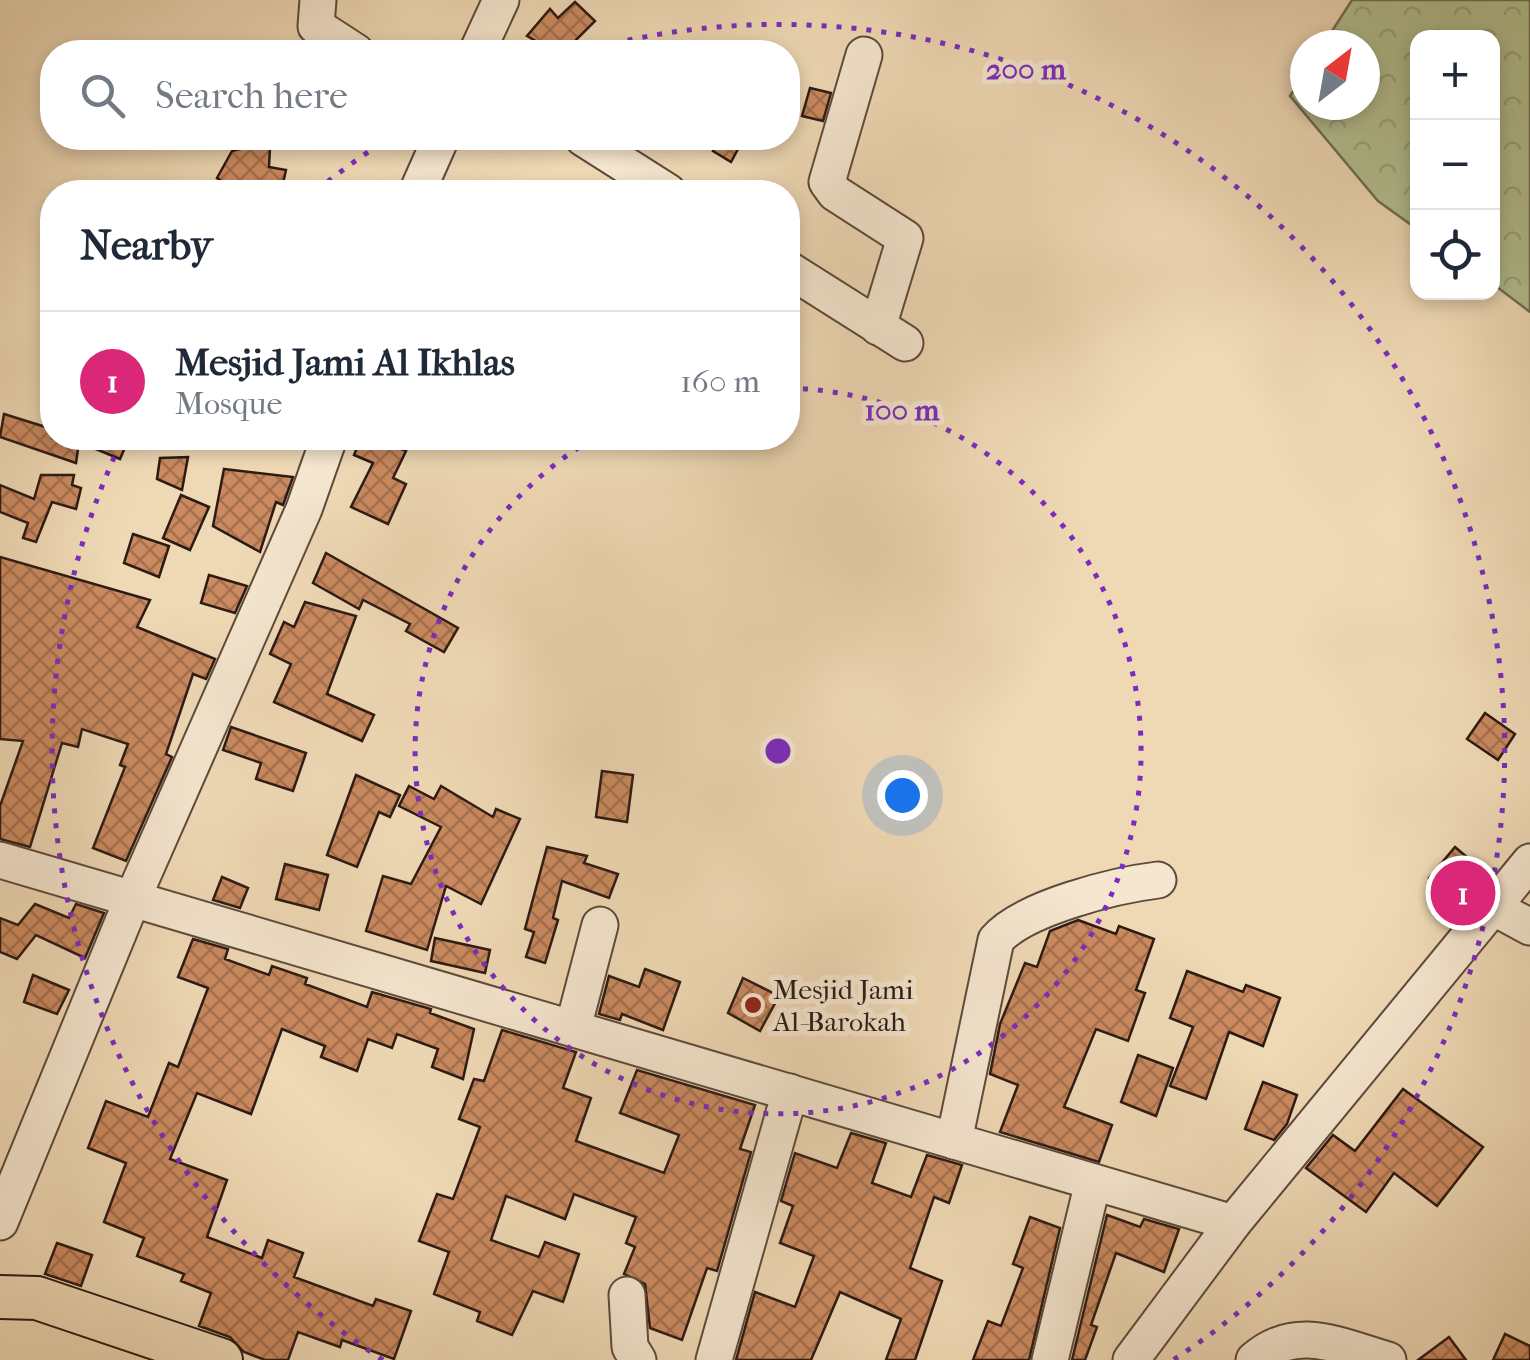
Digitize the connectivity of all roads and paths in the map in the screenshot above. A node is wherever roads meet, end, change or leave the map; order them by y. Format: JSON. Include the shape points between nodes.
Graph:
{"nodes":[{"id":1,"x":318,"y":0,"type":"edge"},
{"id":2,"x":502,"y":0,"type":"edge"},
{"id":3,"x":338,"y":40,"type":"edge"},
{"id":4,"x":483,"y":40,"type":"edge"},
{"id":5,"x":864,"y":54,"type":"dead end"},
{"id":6,"x":435,"y":150,"type":"edge"},
{"id":7,"x":602,"y":150,"type":"edge"},
{"id":8,"x":422,"y":180,"type":"edge"},
{"id":9,"x":649,"y":180,"type":"edge"},
{"id":10,"x":800,"y":277,"type":"edge"},
{"id":11,"x":326,"y":450,"type":"edge"},
{"id":12,"x":0,"y":860,"type":"edge"},
{"id":13,"x":1530,"y":862,"type":"edge"},
{"id":14,"x":1158,"y":880,"type":"dead end"},
{"id":15,"x":132,"y":900,"type":"junction"},
{"id":16,"x":1493,"y":907,"type":"junction"},
{"id":17,"x":600,"y":925,"type":"dead end"},
{"id":18,"x":1530,"y":928,"type":"edge"},
{"id":19,"x":573,"y":1028,"type":"junction"},
{"id":20,"x":790,"y":1092,"type":"junction"},
{"id":21,"x":954,"y":1141,"type":"junction"},
{"id":22,"x":1093,"y":1182,"type":"junction"},
{"id":23,"x":0,"y":1222,"type":"edge"},
{"id":24,"x":1233,"y":1223,"type":"junction"},
{"id":25,"x":627,"y":1295,"type":"dead end"},
{"id":26,"x":2,"y":1296,"type":"edge"},
{"id":27,"x":220,"y":1360,"type":"edge"},
{"id":28,"x":638,"y":1360,"type":"edge"},
{"id":29,"x":714,"y":1360,"type":"edge"},
{"id":30,"x":1050,"y":1360,"type":"edge"},
{"id":31,"x":1131,"y":1360,"type":"edge"},
{"id":32,"x":1254,"y":1360,"type":"edge"},
{"id":33,"x":1388,"y":1360,"type":"edge"}],
"edges":[{"from":1,"to":3,"type":"street","via":[[316,26]]},
{"from":2,"to":4,"type":"street"},
{"from":5,"to":10,"type":"street","via":[[827,182],[905,238],[892,335]]},
{"from":6,"to":8,"type":"street"},
{"from":7,"to":9,"type":"street"},
{"from":11,"to":15,"type":"street"},
{"from":12,"to":15,"type":"street"},
{"from":13,"to":16,"type":"street"},
{"from":14,"to":21,"type":"street","via":[[1086,896],[1006,928],[996,940]]},
{"from":15,"to":19,"type":"street"},
{"from":15,"to":23,"type":"street"},
{"from":16,"to":18,"type":"street"},
{"from":16,"to":24,"type":"street"},
{"from":17,"to":19,"type":"street"},
{"from":19,"to":20,"type":"street"},
{"from":20,"to":21,"type":"street"},
{"from":20,"to":29,"type":"street"},
{"from":21,"to":22,"type":"street"},
{"from":22,"to":24,"type":"street"},
{"from":22,"to":30,"type":"street"},
{"from":24,"to":31,"type":"street"},
{"from":25,"to":28,"type":"street","via":[[630,1347]]},
{"from":26,"to":27,"type":"main road","via":[[51,1302]]},
{"from":32,"to":33,"type":"street","via":[[1284,1340],[1308,1337]]}]}
